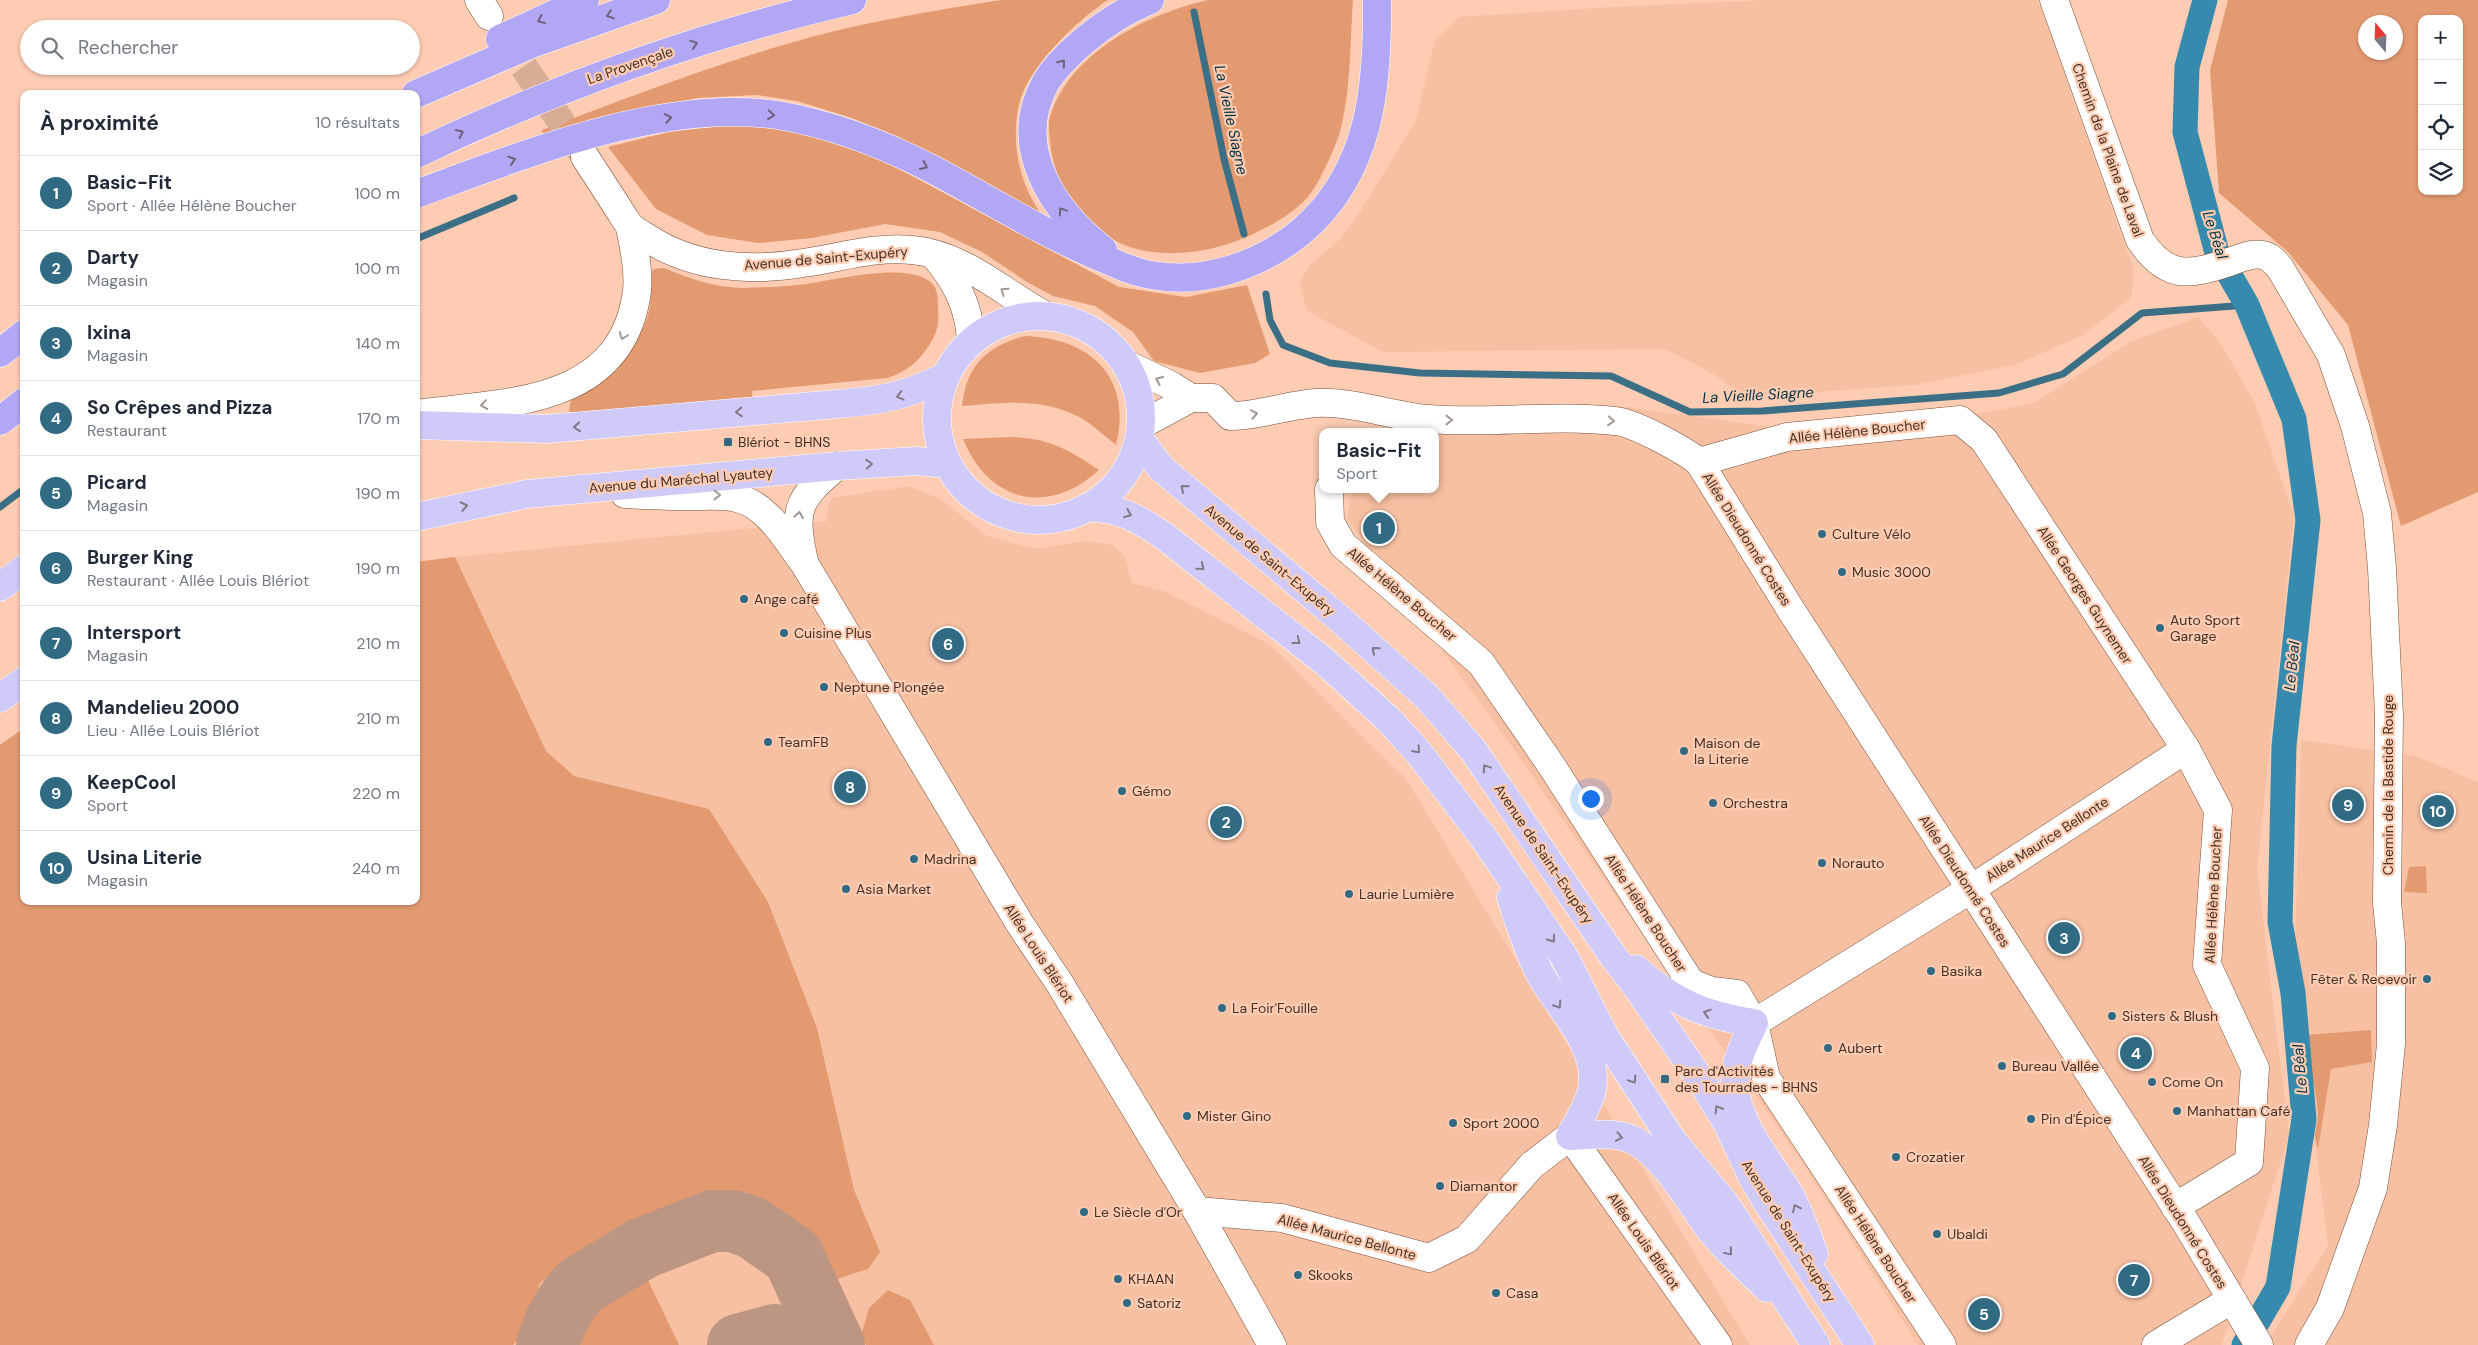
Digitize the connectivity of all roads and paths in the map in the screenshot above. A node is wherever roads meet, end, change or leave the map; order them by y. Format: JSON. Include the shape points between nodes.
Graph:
{"nodes":[{"id":1,"x":585,"y":0,"type":"edge"},
{"id":2,"x":656,"y":0,"type":"edge"},
{"id":3,"x":852,"y":0,"type":"edge"},
{"id":4,"x":1150,"y":0,"type":"edge"},
{"id":5,"x":1377,"y":0,"type":"edge"},
{"id":6,"x":2054,"y":0,"type":"edge"},
{"id":7,"x":414,"y":90,"type":"edge"},
{"id":8,"x":420,"y":92,"type":"edge"},
{"id":9,"x":420,"y":152,"type":"edge"},
{"id":10,"x":585,"y":157,"type":"tunnel mouth"},
{"id":11,"x":420,"y":193,"type":"edge"},
{"id":12,"x":630,"y":227,"type":"junction"},
{"id":13,"x":934,"y":255,"type":"junction"},
{"id":14,"x":2248,"y":256,"type":"joint"},
{"id":15,"x":1123,"y":267,"type":"junction"},
{"id":16,"x":1046,"y":316,"type":"junction"},
{"id":17,"x":20,"y":337,"type":"edge"},
{"id":18,"x":971,"y":340,"type":"junction"},
{"id":19,"x":0,"y":352,"type":"edge"},
{"id":20,"x":1126,"y":364,"type":"junction"},
{"id":21,"x":945,"y":377,"type":"junction"},
{"id":22,"x":1202,"y":398,"type":"junction"},
{"id":23,"x":20,"y":405,"type":"edge"},
{"id":24,"x":420,"y":413,"type":"edge"},
{"id":25,"x":1406,"y":418,"type":"junction"},
{"id":26,"x":0,"y":421,"type":"edge"},
{"id":27,"x":420,"y":425,"type":"edge"},
{"id":28,"x":1383,"y":428,"type":"edge"},
{"id":29,"x":1140,"y":432,"type":"junction"},
{"id":30,"x":1984,"y":440,"type":"joint"},
{"id":31,"x":1700,"y":462,"type":"junction"},
{"id":32,"x":947,"y":464,"type":"junction"},
{"id":33,"x":837,"y":466,"type":"junction"},
{"id":34,"x":564,"y":491,"type":"junction"},
{"id":35,"x":1329,"y":493,"type":"edge"},
{"id":36,"x":1088,"y":507,"type":"junction"},
{"id":37,"x":420,"y":516,"type":"edge"},
{"id":38,"x":804,"y":563,"type":"junction"},
{"id":39,"x":20,"y":572,"type":"edge"},
{"id":40,"x":0,"y":587,"type":"edge"},
{"id":41,"x":20,"y":684,"type":"edge"},
{"id":42,"x":0,"y":698,"type":"edge"},
{"id":43,"x":2186,"y":749,"type":"junction"},
{"id":44,"x":1499,"y":864,"type":"junction"},
{"id":45,"x":1971,"y":889,"type":"junction"},
{"id":46,"x":1602,"y":939,"type":"junction"},
{"id":47,"x":1754,"y":1022,"type":"junction"},
{"id":48,"x":1570,"y":1136,"type":"junction"},
{"id":49,"x":2175,"y":1206,"type":"junction"},
{"id":50,"x":1197,"y":1211,"type":"junction"},
{"id":51,"x":1832,"y":1302,"type":"junction"},
{"id":52,"x":2238,"y":1310,"type":"junction"},
{"id":53,"x":1799,"y":1319,"type":"junction"},
{"id":54,"x":1272,"y":1345,"type":"edge"},
{"id":55,"x":1718,"y":1345,"type":"edge"},
{"id":56,"x":1816,"y":1345,"type":"edge"},
{"id":57,"x":1860,"y":1345,"type":"edge"},
{"id":58,"x":1942,"y":1345,"type":"edge"},
{"id":59,"x":2156,"y":1345,"type":"edge"},
{"id":60,"x":2259,"y":1345,"type":"edge"},
{"id":61,"x":2309,"y":1345,"type":"edge"}],
"edges":[{"from":1,"to":7,"type":"highway","one_way":true,"via":[[478,50]]},
{"from":2,"to":8,"type":"highway","one_way":true,"via":[[534,43]]},
{"from":9,"to":3,"type":"highway","name":"La Provençale","one_way":true,"via":[[555,93],[631,64],[732,31]]},
{"from":15,"to":4,"type":"highway","one_way":true,"via":[[1067,218],[1050,194],[1038,169],[1032,141],[1034,114],[1046,82],[1070,53],[1105,24]]},
{"from":5,"to":15,"type":"highway","via":[[1375,75],[1368,115],[1360,148],[1348,176],[1328,204],[1288,243],[1234,269],[1203,276],[1175,277],[1151,275]]},
{"from":6,"to":14,"type":"street","name":"Chemin de la Plaine de Laval","via":[[2140,240],[2152,258],[2170,270],[2191,272]]},
{"from":10,"to":12,"type":"street","name":"Avenue de Saint-Exupéry"},
{"from":11,"to":15,"type":"highway","one_way":true,"via":[[546,148],[610,130],[673,117],[722,112],[776,115],[852,133],[929,168],[1058,240]]},
{"from":12,"to":13,"type":"street","name":"Avenue de Saint-Exupéry","via":[[687,258],[718,265],[753,268],[801,264],[890,250],[914,250]]},
{"from":12,"to":24,"type":"street","one_way":true,"via":[[637,290],[620,345],[604,364],[582,381],[556,392]]},
{"from":16,"to":13,"type":"street","name":"Avenue de Saint-Exupéry","one_way":true,"via":[[971,268]]},
{"from":13,"to":18,"type":"street","via":[[963,298]]},
{"from":14,"to":61,"type":"street","name":"Chemin de la Bastide Rouge","via":[[2261,254],[2271,258],[2280,268],[2331,355],[2355,426],[2376,513],[2382,568],[2389,715],[2387,903],[2392,943],[2391,1044],[2373,1188],[2330,1308]]},
{"from":16,"to":18,"type":"main road","via":[[1003,321]]},
{"from":16,"to":20,"type":"main road","via":[[1078,323],[1106,340]]},
{"from":17,"to":19,"type":"highway"},
{"from":18,"to":21,"type":"main road","via":[[954,359]]},
{"from":22,"to":20,"type":"street","one_way":true},
{"from":20,"to":29,"type":"main road","via":[[1138,394]]},
{"from":21,"to":27,"type":"main road","one_way":true,"via":[[902,396],[846,403],[547,428]]},
{"from":21,"to":32,"type":"main road","via":[[937,406],[937,427]]},
{"from":22,"to":25,"type":"street","one_way":true,"via":[[1230,416],[1340,403]]},
{"from":22,"to":29,"type":"street"},
{"from":23,"to":26,"type":"highway"},
{"from":25,"to":28,"type":"street"},
{"from":25,"to":31,"type":"street","one_way":true,"via":[[1617,420],[1683,449]]},
{"from":29,"to":36,"type":"main road","via":[[1136,454],[1126,473],[1100,500]]},
{"from":46,"to":29,"type":"main road","name":"Avenue de Saint-Exupéry","one_way":true,"via":[[1473,750],[1427,697],[1161,468]]},
{"from":30,"to":31,"type":"street","name":"Allée Hélène Boucher","via":[[1960,420],[1787,437]]},
{"from":30,"to":43,"type":"street","name":"Allée Georges Guynemer"},
{"from":31,"to":45,"type":"street","name":"Allée Dieudonné Costes"},
{"from":33,"to":32,"type":"main road","name":"Avenue du Maréchal Lyautey","one_way":true,"via":[[916,461]]},
{"from":32,"to":36,"type":"main road","via":[[963,488],[988,507],[1012,516],[1037,520]]},
{"from":33,"to":34,"type":"main road","name":"Avenue du Maréchal Lyautey"},
{"from":38,"to":33,"type":"street","one_way":true,"via":[[798,528],[800,509],[808,493]]},
{"from":37,"to":34,"type":"main road","name":"Avenue du Maréchal Lyautey","one_way":true,"via":[[527,494]]},
{"from":34,"to":38,"type":"street","one_way":true,"via":[[732,496],[746,500],[763,511]]},
{"from":35,"to":47,"type":"street","name":"Allée Hélène Boucher","via":[[1330,522],[1343,545],[1481,663],[1551,765],[1690,983],[1712,991],[1737,994]]},
{"from":36,"to":44,"type":"main road","one_way":true,"via":[[1120,511],[1136,517],[1324,661],[1389,720],[1418,752],[1478,830]]},
{"from":38,"to":50,"type":"street","name":"Allée Louis Blériot","via":[[1020,924],[1060,984]]},
{"from":39,"to":40,"type":"main road"},
{"from":41,"to":42,"type":"main road"},
{"from":43,"to":45,"type":"street","name":"Allée Maurice Bellonte"},
{"from":43,"to":49,"type":"street","name":"Allée Hélène Boucher","via":[[2218,810],[2207,965],[2255,1068],[2249,1162]]},
{"from":44,"to":48,"type":"main road","one_way":true,"via":[[1540,974],[1586,1046],[1593,1081]]},
{"from":44,"to":53,"type":"main road","one_way":true,"via":[[1565,958],[1604,1035],[1672,1140],[1726,1205]]},
{"from":45,"to":47,"type":"street","name":"Allée Maurice Bellonte"},
{"from":45,"to":49,"type":"street","name":"Allée Dieudonné Costes"},
{"from":47,"to":46,"type":"main road","one_way":true,"via":[[1707,1014],[1673,998]]},
{"from":51,"to":46,"type":"main road","name":"Avenue de Saint-Exupéry","one_way":true,"via":[[1756,1184],[1727,1123],[1702,1082]]},
{"from":51,"to":47,"type":"main road","one_way":true,"via":[[1798,1210],[1761,1153],[1734,1086],[1738,1060]]},
{"from":47,"to":58,"type":"street","name":"Allée Hélène Boucher","via":[[1766,1078]]},
{"from":48,"to":50,"type":"street","name":"Allée Maurice Bellonte","via":[[1532,1165],[1467,1238],[1429,1258],[1282,1218]]},
{"from":48,"to":53,"type":"main road","one_way":true,"via":[[1616,1136],[1634,1140],[1646,1149],[1663,1165],[1734,1258]]},
{"from":48,"to":55,"type":"street","name":"Allée Louis Blériot"},
{"from":49,"to":52,"type":"street","name":"Allée Dieudonné Costes"},
{"from":50,"to":54,"type":"street","name":"Allée Louis Blériot"},
{"from":51,"to":57,"type":"main road","name":"Avenue de Saint-Exupéry"},
{"from":52,"to":59,"type":"street"},
{"from":52,"to":60,"type":"street","name":"Allée Dieudonné Costes"},
{"from":53,"to":56,"type":"main road"}]}
